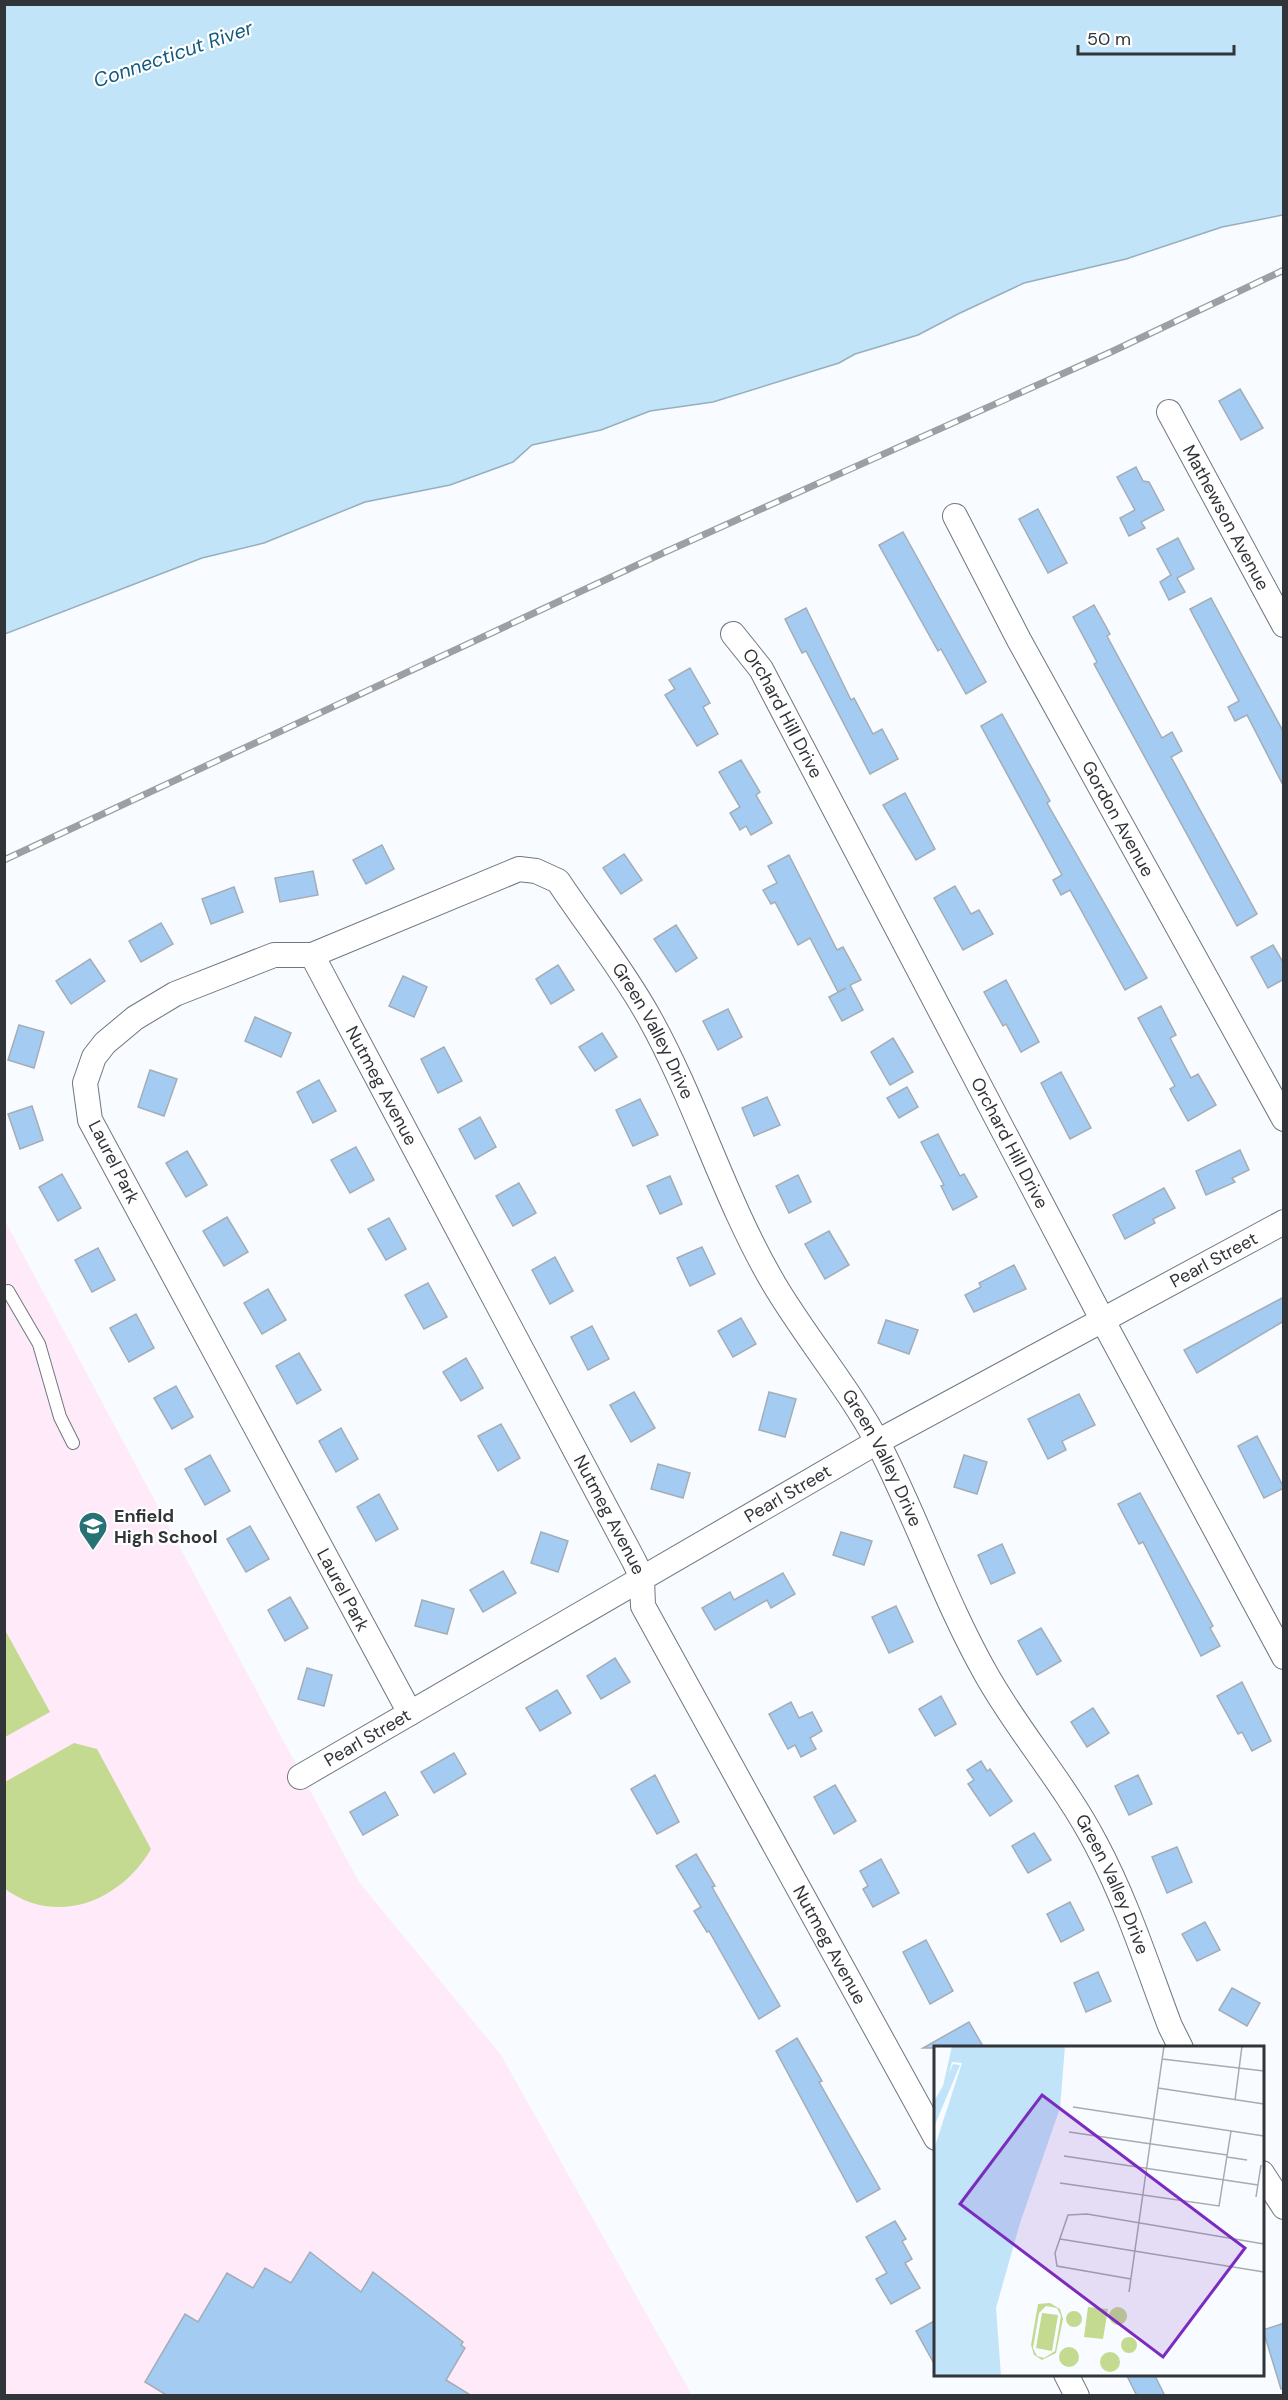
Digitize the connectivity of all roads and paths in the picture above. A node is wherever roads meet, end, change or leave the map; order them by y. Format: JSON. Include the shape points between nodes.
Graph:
{"nodes":[{"id":1,"x":1169,"y":412,"type":"dead end"},
{"id":2,"x":955,"y":516,"type":"dead end"},
{"id":3,"x":1284,"y":625,"type":"edge"},
{"id":4,"x":733,"y":634,"type":"dead end"},
{"id":5,"x":558,"y":881,"type":"joint"},
{"id":6,"x":312,"y":955,"type":"junction"},
{"id":7,"x":1284,"y":1119,"type":"edge"},
{"id":8,"x":1284,"y":1222,"type":"edge"},
{"id":9,"x":8,"y":1292,"type":"dead end"},
{"id":10,"x":1102,"y":1319,"type":"junction"},
{"id":11,"x":877,"y":1442,"type":"junction"},
{"id":12,"x":73,"y":1443,"type":"dead end"},
{"id":13,"x":642,"y":1578,"type":"junction"},
{"id":14,"x":1284,"y":1656,"type":"edge"},
{"id":15,"x":410,"y":1713,"type":"junction"},
{"id":16,"x":300,"y":1777,"type":"dead end"},
{"id":17,"x":1180,"y":2046,"type":"edge"},
{"id":18,"x":934,"y":2134,"type":"edge"},
{"id":19,"x":1264,"y":2175,"type":"edge"},
{"id":20,"x":1284,"y":2206,"type":"edge"},
{"id":21,"x":1066,"y":2376,"type":"edge"},
{"id":22,"x":1077,"y":2396,"type":"edge"}],
"edges":[{"from":1,"to":3,"type":"street","name":"Mathewson Avenue"},
{"from":2,"to":7,"type":"street","name":"Gordon Avenue"},
{"from":4,"to":10,"type":"street","name":"Orchard Hill Drive","via":[[761,669]]},
{"from":5,"to":6,"type":"street","name":"Laurel Park","via":[[536,871],[519,869]]},
{"from":5,"to":11,"type":"street","name":"Green Valley Drive","via":[[648,1016],[774,1284]]},
{"from":6,"to":13,"type":"street","name":"Nutmeg Avenue"},
{"from":6,"to":15,"type":"street","name":"Laurel Park","via":[[274,955],[175,994],[135,1018],[105,1043],[94,1058],[85,1083],[88,1110]]},
{"from":8,"to":10,"type":"street","name":"Pearl Street"},
{"from":9,"to":12,"type":"lane","via":[[39,1344],[60,1417]]},
{"from":10,"to":11,"type":"street","name":"Pearl Street"},
{"from":10,"to":14,"type":"street","name":"Orchard Hill Drive"},
{"from":11,"to":13,"type":"street","name":"Pearl Street"},
{"from":11,"to":17,"type":"street","name":"Green Valley Drive","via":[[987,1676],[1096,1843],[1118,1888]]},
{"from":13,"to":15,"type":"street","name":"Pearl Street"},
{"from":13,"to":18,"type":"street","name":"Nutmeg Avenue","via":[[643,1606]]},
{"from":15,"to":16,"type":"street","name":"Pearl Street"},
{"from":19,"to":20,"type":"street"},
{"from":21,"to":22,"type":"street"}]}
